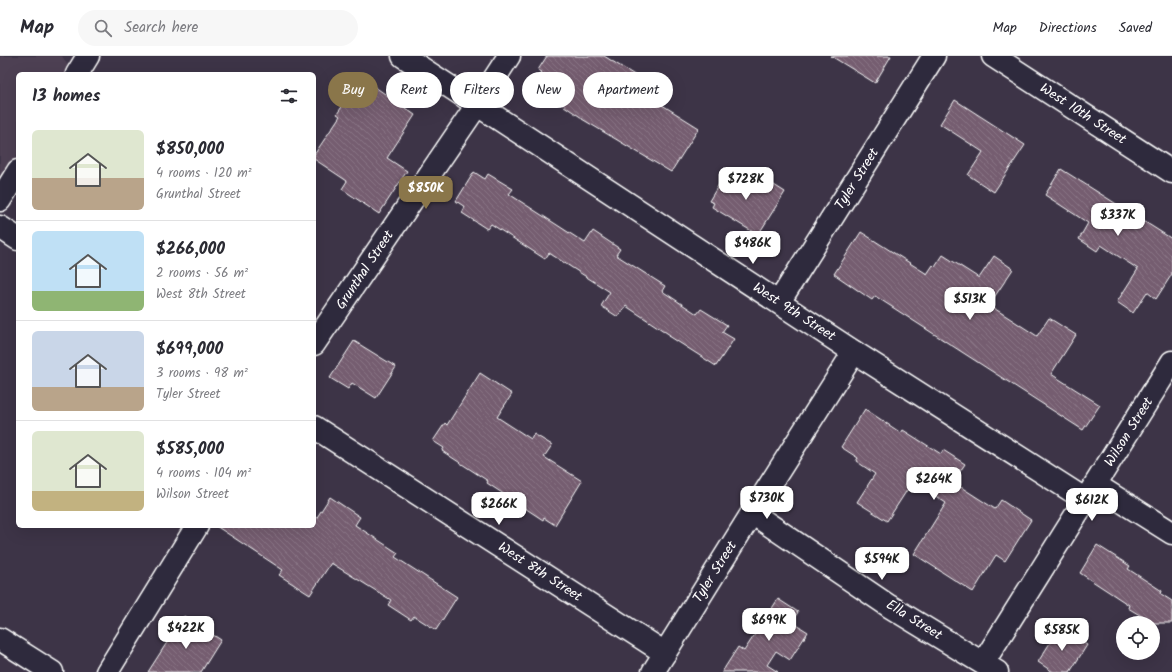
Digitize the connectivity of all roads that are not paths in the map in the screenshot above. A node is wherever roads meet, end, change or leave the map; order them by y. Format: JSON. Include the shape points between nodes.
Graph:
{"nodes":[{"id":1,"x":88,"y":56,"type":"edge"},
{"id":2,"x":402,"y":56,"type":"edge"},
{"id":3,"x":509,"y":56,"type":"edge"},
{"id":4,"x":934,"y":56,"type":"edge"},
{"id":5,"x":993,"y":56,"type":"edge"},
{"id":6,"x":78,"y":72,"type":"edge"},
{"id":7,"x":499,"y":72,"type":"edge"},
{"id":8,"x":450,"y":87,"type":"edge"},
{"id":9,"x":476,"y":108,"type":"edge"},
{"id":10,"x":483,"y":108,"type":"edge"},
{"id":11,"x":1172,"y":172,"type":"edge"},
{"id":12,"x":16,"y":174,"type":"edge"},
{"id":13,"x":0,"y":200,"type":"edge"},
{"id":14,"x":0,"y":227,"type":"edge"},
{"id":15,"x":16,"y":238,"type":"edge"},
{"id":16,"x":779,"y":302,"type":"junction"},
{"id":17,"x":316,"y":341,"type":"edge"},
{"id":18,"x":854,"y":352,"type":"junction"},
{"id":19,"x":1172,"y":362,"type":"edge"},
{"id":20,"x":316,"y":428,"type":"edge"},
{"id":21,"x":1091,"y":493,"type":"junction"},
{"id":22,"x":752,"y":513,"type":"junction"},
{"id":23,"x":197,"y":528,"type":"edge"},
{"id":24,"x":1172,"y":533,"type":"edge"},
{"id":25,"x":0,"y":639,"type":"edge"},
{"id":26,"x":665,"y":652,"type":"junction"},
{"id":27,"x":990,"y":668,"type":"edge"},
{"id":28,"x":52,"y":672,"type":"edge"},
{"id":29,"x":107,"y":672,"type":"edge"},
{"id":30,"x":653,"y":672,"type":"edge"}],
"edges":[{"from":1,"to":6,"type":"street"},
{"from":2,"to":8,"type":"street","name":"West 9th Street"},
{"from":3,"to":7,"type":"street","name":"Grunthal Street"},
{"from":4,"to":16,"type":"street","name":"Tyler Street"},
{"from":5,"to":11,"type":"street","name":"West 10th Street"},
{"from":9,"to":17,"type":"street","name":"Grunthal Street"},
{"from":10,"to":16,"type":"street","name":"West 9th Street"},
{"from":12,"to":13,"type":"street"},
{"from":14,"to":15,"type":"street"},
{"from":16,"to":18,"type":"street","name":"West 9th Street"},
{"from":18,"to":21,"type":"street","name":"West 9th Street"},
{"from":18,"to":22,"type":"street","name":"Tyler Street"},
{"from":19,"to":21,"type":"street","name":"Wilson Street"},
{"from":20,"to":26,"type":"street","name":"West 8th Street"},
{"from":21,"to":24,"type":"street","name":"West 9th Street"},
{"from":21,"to":27,"type":"street","name":"Wilson Street"},
{"from":22,"to":26,"type":"street","name":"Tyler Street"},
{"from":22,"to":27,"type":"street","name":"Ella Street","via":[[889,606]]},
{"from":23,"to":29,"type":"street"},
{"from":25,"to":28,"type":"street"},
{"from":26,"to":30,"type":"street","name":"Tyler Street"}]}
